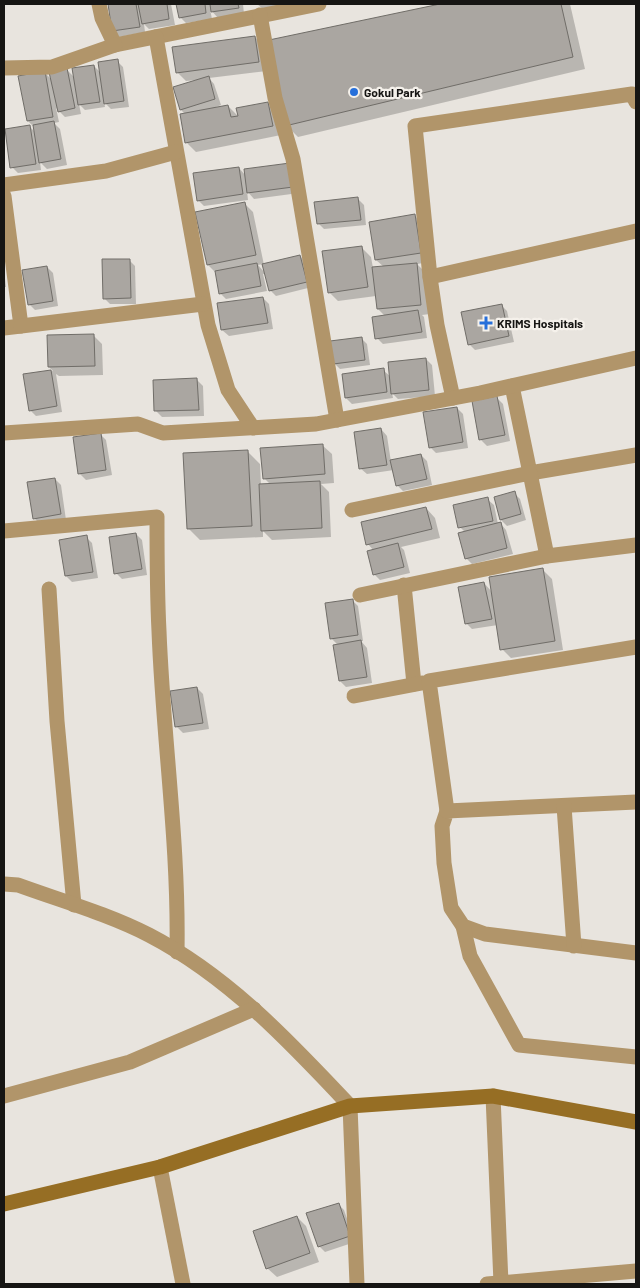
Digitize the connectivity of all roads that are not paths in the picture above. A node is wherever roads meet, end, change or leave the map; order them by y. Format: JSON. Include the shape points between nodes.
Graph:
{"nodes":[{"id":1,"x":99,"y":4,"type":"edge"},
{"id":2,"x":319,"y":4,"type":"edge"},
{"id":3,"x":260,"y":15,"type":"junction"},
{"id":4,"x":156,"y":37,"type":"junction"},
{"id":5,"x":115,"y":45,"type":"junction"},
{"id":6,"x":4,"y":68,"type":"edge"},
{"id":7,"x":636,"y":102,"type":"edge"},
{"id":8,"x":176,"y":152,"type":"junction"},
{"id":9,"x":4,"y":185,"type":"edge"},
{"id":10,"x":4,"y":196,"type":"edge"},
{"id":11,"x":636,"y":231,"type":"edge"},
{"id":12,"x":430,"y":277,"type":"junction"},
{"id":13,"x":203,"y":304,"type":"junction"},
{"id":14,"x":22,"y":326,"type":"junction"},
{"id":15,"x":4,"y":328,"type":"edge"},
{"id":16,"x":636,"y":358,"type":"edge"},
{"id":17,"x":512,"y":386,"type":"junction"},
{"id":18,"x":453,"y":398,"type":"junction"},
{"id":19,"x":337,"y":420,"type":"junction"},
{"id":20,"x":253,"y":428,"type":"junction"},
{"id":21,"x":4,"y":433,"type":"edge"},
{"id":22,"x":636,"y":455,"type":"edge"},
{"id":23,"x":530,"y":473,"type":"junction"},
{"id":24,"x":352,"y":510,"type":"dead end"},
{"id":25,"x":4,"y":531,"type":"edge"},
{"id":26,"x":636,"y":545,"type":"edge"},
{"id":27,"x":547,"y":556,"type":"junction"},
{"id":28,"x":404,"y":585,"type":"junction"},
{"id":29,"x":49,"y":589,"type":"dead end"},
{"id":30,"x":360,"y":594,"type":"dead end"},
{"id":31,"x":636,"y":647,"type":"edge"},
{"id":32,"x":421,"y":683,"type":"junction"},
{"id":33,"x":354,"y":696,"type":"dead end"},
{"id":34,"x":636,"y":802,"type":"edge"},
{"id":35,"x":564,"y":806,"type":"junction"},
{"id":36,"x":447,"y":811,"type":"junction"},
{"id":37,"x":4,"y":884,"type":"edge"},
{"id":38,"x":74,"y":904,"type":"junction"},
{"id":39,"x":463,"y":926,"type":"junction"},
{"id":40,"x":574,"y":946,"type":"junction"},
{"id":41,"x":176,"y":952,"type":"junction"},
{"id":42,"x":636,"y":953,"type":"edge"},
{"id":43,"x":254,"y":1009,"type":"junction"},
{"id":44,"x":636,"y":1057,"type":"edge"},
{"id":45,"x":4,"y":1096,"type":"edge"},
{"id":46,"x":493,"y":1096,"type":"junction"},
{"id":47,"x":350,"y":1106,"type":"junction"},
{"id":48,"x":636,"y":1122,"type":"edge"},
{"id":49,"x":160,"y":1167,"type":"junction"},
{"id":50,"x":4,"y":1204,"type":"edge"},
{"id":51,"x":636,"y":1271,"type":"edge"},
{"id":52,"x":600,"y":1280,"type":"edge"},
{"id":53,"x":182,"y":1284,"type":"edge"},
{"id":54,"x":357,"y":1284,"type":"edge"},
{"id":55,"x":494,"y":1284,"type":"edge"}],
"edges":[{"from":1,"to":5,"type":"street"},
{"from":2,"to":3,"type":"street"},
{"from":3,"to":4,"type":"street"},
{"from":3,"to":19,"type":"street","via":[[274,98],[293,158]]},
{"from":4,"to":5,"type":"street"},
{"from":4,"to":8,"type":"street"},
{"from":5,"to":6,"type":"street","via":[[52,67]]},
{"from":7,"to":12,"type":"street","via":[[632,94],[415,126]]},
{"from":8,"to":9,"type":"street","via":[[106,172]]},
{"from":8,"to":13,"type":"street"},
{"from":10,"to":14,"type":"street"},
{"from":11,"to":12,"type":"street"},
{"from":12,"to":18,"type":"street"},
{"from":13,"to":14,"type":"street"},
{"from":13,"to":20,"type":"street","via":[[228,390]]},
{"from":14,"to":15,"type":"street"},
{"from":16,"to":17,"type":"street"},
{"from":17,"to":18,"type":"street"},
{"from":17,"to":23,"type":"street"},
{"from":18,"to":19,"type":"street"},
{"from":19,"to":20,"type":"street"},
{"from":20,"to":21,"type":"street","via":[[163,433],[138,424]]},
{"from":22,"to":23,"type":"street"},
{"from":23,"to":24,"type":"street"},
{"from":23,"to":27,"type":"street"},
{"from":25,"to":41,"type":"street","via":[[157,517],[159,631],[178,908]]},
{"from":26,"to":27,"type":"street"},
{"from":27,"to":28,"type":"street"},
{"from":28,"to":30,"type":"street"},
{"from":28,"to":32,"type":"street"},
{"from":29,"to":38,"type":"street"},
{"from":31,"to":32,"type":"street"},
{"from":32,"to":33,"type":"street"},
{"from":32,"to":36,"type":"street"},
{"from":34,"to":35,"type":"street"},
{"from":35,"to":36,"type":"street"},
{"from":35,"to":40,"type":"street"},
{"from":36,"to":39,"type":"street","via":[[442,826],[444,863],[451,908]]},
{"from":37,"to":38,"type":"street","via":[[18,885]]},
{"from":38,"to":41,"type":"street","via":[[150,936]]},
{"from":39,"to":40,"type":"street","via":[[485,934]]},
{"from":39,"to":44,"type":"street","via":[[470,956],[519,1044]]},
{"from":40,"to":42,"type":"street"},
{"from":41,"to":43,"type":"street"},
{"from":43,"to":45,"type":"street","via":[[130,1062]]},
{"from":43,"to":47,"type":"street"},
{"from":46,"to":47,"type":"street"},
{"from":46,"to":48,"type":"street"},
{"from":46,"to":55,"type":"street"},
{"from":47,"to":49,"type":"street"},
{"from":47,"to":54,"type":"street"},
{"from":49,"to":50,"type":"street"},
{"from":49,"to":53,"type":"street"},
{"from":51,"to":52,"type":"street"},
{"from":52,"to":55,"type":"street"}]}
